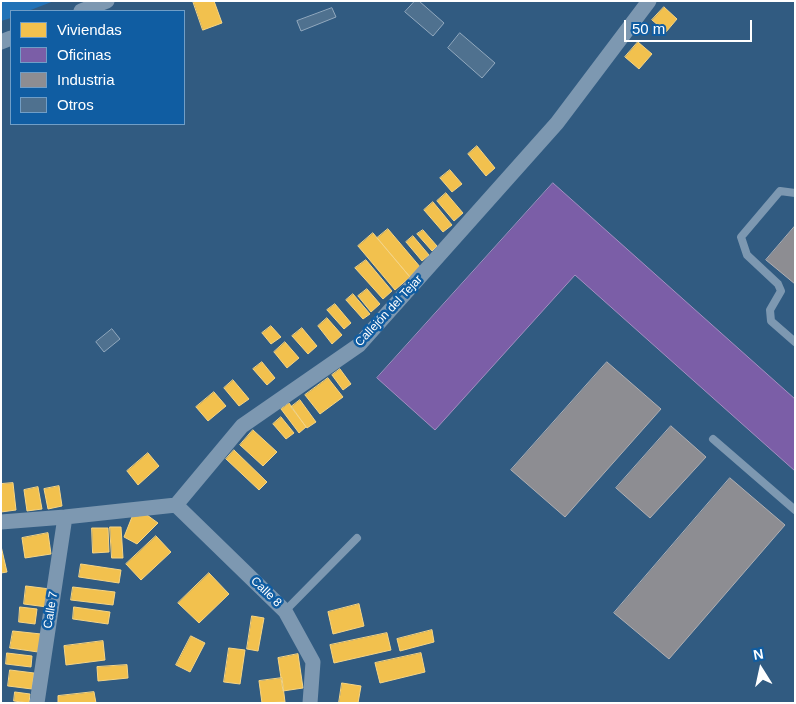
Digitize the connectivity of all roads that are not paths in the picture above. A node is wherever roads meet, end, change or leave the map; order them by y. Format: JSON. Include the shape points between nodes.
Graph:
{"nodes":[{"id":1,"x":107,"y":1,"type":"edge"},
{"id":2,"x":649,"y":1,"type":"edge"},
{"id":3,"x":84,"y":10,"type":"edge"},
{"id":4,"x":795,"y":193,"type":"edge"},
{"id":5,"x":795,"y":342,"type":"edge"},
{"id":6,"x":713,"y":439,"type":"dead end"},
{"id":7,"x":176,"y":505,"type":"junction"},
{"id":8,"x":795,"y":510,"type":"edge"},
{"id":9,"x":65,"y":517,"type":"junction"},
{"id":10,"x":1,"y":522,"type":"edge"},
{"id":11,"x":357,"y":538,"type":"dead end"},
{"id":12,"x":285,"y":611,"type":"junction"},
{"id":13,"x":37,"y":703,"type":"edge"},
{"id":14,"x":310,"y":703,"type":"edge"}],
"edges":[{"from":1,"to":3,"type":"street"},
{"from":2,"to":7,"type":"street","name":"Callejón del Tejar","via":[[557,123],[359,345],[242,426]]},
{"from":4,"to":5,"type":"lane","via":[[780,191],[741,237],[747,255],[781,290],[770,310],[771,321]]},
{"from":6,"to":8,"type":"lane"},
{"from":7,"to":9,"type":"street"},
{"from":7,"to":12,"type":"street","name":"Calle 8"},
{"from":9,"to":10,"type":"street"},
{"from":9,"to":13,"type":"street","name":"Calle 7"},
{"from":11,"to":12,"type":"lane"},
{"from":12,"to":14,"type":"street","name":"Calle 8","via":[[313,662]]}]}
